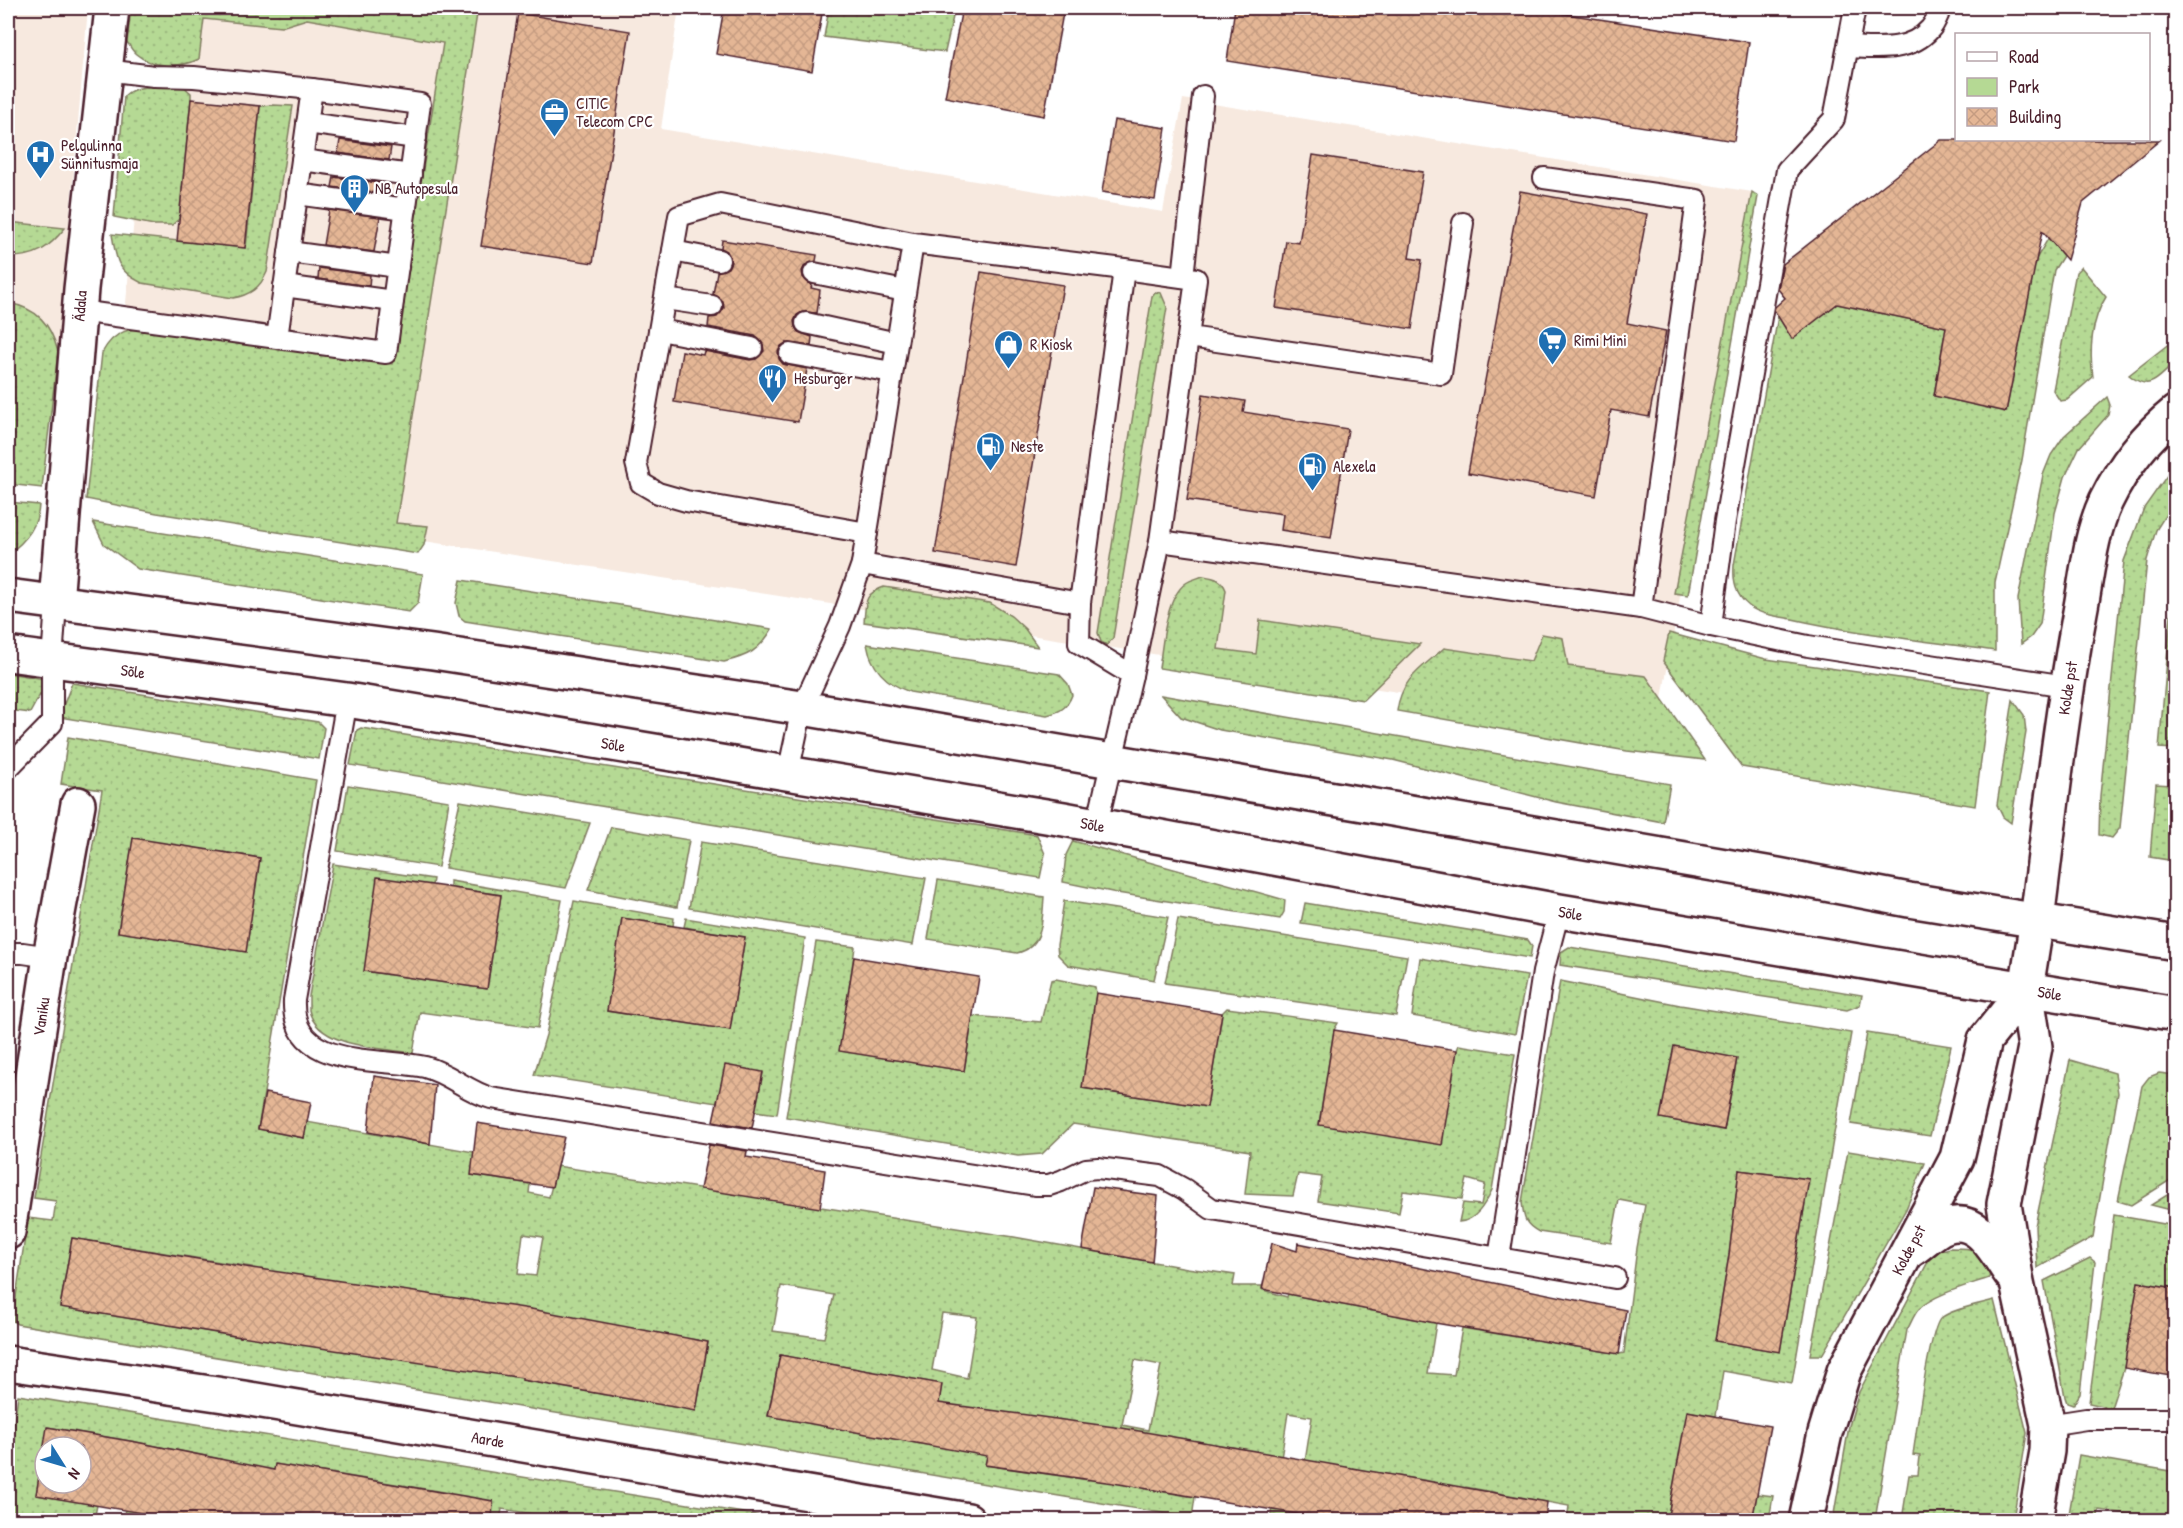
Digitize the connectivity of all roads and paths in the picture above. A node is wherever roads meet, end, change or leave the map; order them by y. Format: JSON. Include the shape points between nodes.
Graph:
{"nodes":[{"id":1,"x":112,"y":8,"type":"edge"},
{"id":2,"x":1855,"y":8,"type":"edge"},
{"id":3,"x":1941,"y":8,"type":"edge"},
{"id":4,"x":1848,"y":47,"type":"junction"},
{"id":5,"x":105,"y":70,"type":"junction"},
{"id":6,"x":312,"y":89,"type":"junction"},
{"id":7,"x":1203,"y":96,"type":"dead end"},
{"id":8,"x":307,"y":123,"type":"junction"},
{"id":9,"x":416,"y":138,"type":"junction"},
{"id":10,"x":302,"y":160,"type":"junction"},
{"id":11,"x":411,"y":175,"type":"junction"},
{"id":12,"x":1544,"y":178,"type":"dead end"},
{"id":13,"x":297,"y":194,"type":"junction"},
{"id":14,"x":406,"y":209,"type":"junction"},
{"id":15,"x":1463,"y":223,"type":"dead end"},
{"id":16,"x":913,"y":243,"type":"junction"},
{"id":17,"x":673,"y":251,"type":"junction"},
{"id":18,"x":289,"y":252,"type":"junction"},
{"id":19,"x":719,"y":260,"type":"dead end"},
{"id":20,"x":398,"y":267,"type":"junction"},
{"id":21,"x":1124,"y":269,"type":"junction"},
{"id":22,"x":814,"y":273,"type":"dead end"},
{"id":23,"x":1183,"y":277,"type":"junction"},
{"id":24,"x":284,"y":286,"type":"junction"},
{"id":25,"x":905,"y":291,"type":"junction"},
{"id":26,"x":664,"y":299,"type":"junction"},
{"id":27,"x":393,"y":301,"type":"junction"},
{"id":28,"x":712,"y":306,"type":"dead end"},
{"id":29,"x":79,"y":311,"type":"junction"},
{"id":30,"x":806,"y":323,"type":"dead end"},
{"id":31,"x":660,"y":330,"type":"junction"},
{"id":32,"x":1189,"y":336,"type":"junction"},
{"id":33,"x":277,"y":338,"type":"junction"},
{"id":34,"x":897,"y":343,"type":"junction"},
{"id":35,"x":752,"y":348,"type":"dead end"},
{"id":36,"x":789,"y":354,"type":"dead end"},
{"id":37,"x":892,"y":372,"type":"junction"},
{"id":38,"x":2175,"y":412,"type":"edge"},
{"id":39,"x":867,"y":533,"type":"junction"},
{"id":40,"x":1160,"y":541,"type":"junction"},
{"id":41,"x":862,"y":564,"type":"junction"},
{"id":42,"x":8,"y":596,"type":"edge"},
{"id":43,"x":56,"y":603,"type":"junction"},
{"id":44,"x":1080,"y":603,"type":"junction"},
{"id":45,"x":1641,"y":608,"type":"junction"},
{"id":46,"x":1712,"y":626,"type":"junction"},
{"id":47,"x":8,"y":654,"type":"edge"},
{"id":48,"x":52,"y":661,"type":"junction"},
{"id":49,"x":1132,"y":675,"type":"junction"},
{"id":50,"x":2066,"y":686,"type":"junction"},
{"id":51,"x":347,"y":700,"type":"junction"},
{"id":52,"x":802,"y":708,"type":"junction"},
{"id":53,"x":1110,"y":762,"type":"junction"},
{"id":54,"x":8,"y":768,"type":"edge"},
{"id":55,"x":788,"y":773,"type":"junction"},
{"id":56,"x":78,"y":804,"type":"dead end"},
{"id":57,"x":1097,"y":824,"type":"junction"},
{"id":58,"x":1559,"y":911,"type":"junction"},
{"id":59,"x":2037,"y":920,"type":"junction"},
{"id":60,"x":2175,"y":943,"type":"edge"},
{"id":61,"x":8,"y":953,"type":"edge"},
{"id":62,"x":50,"y":957,"type":"junction"},
{"id":63,"x":2026,"y":989,"type":"junction"},
{"id":64,"x":2175,"y":1014,"type":"edge"},
{"id":65,"x":8,"y":1232,"type":"edge"},
{"id":66,"x":1906,"y":1254,"type":"junction"},
{"id":67,"x":1499,"y":1258,"type":"junction"},
{"id":68,"x":1615,"y":1278,"type":"dead end"},
{"id":69,"x":2017,"y":1283,"type":"junction"},
{"id":70,"x":8,"y":1363,"type":"edge"},
{"id":71,"x":2175,"y":1419,"type":"edge"},
{"id":72,"x":2048,"y":1425,"type":"junction"},
{"id":73,"x":968,"y":1521,"type":"edge"},
{"id":74,"x":1806,"y":1521,"type":"edge"},
{"id":75,"x":2035,"y":1521,"type":"edge"}],
"edges":[{"from":1,"to":5,"type":"main road","name":"Ädala"},
{"from":2,"to":4,"type":"lane"},
{"from":3,"to":4,"type":"lane","via":[[1931,28],[1916,42],[1891,49]]},
{"from":4,"to":46,"type":"lane","via":[[1834,119],[1787,170],[1725,521]]},
{"from":5,"to":6,"type":"lane"},
{"from":5,"to":29,"type":"main road","name":"Ädala"},
{"from":6,"to":8,"type":"lane"},
{"from":6,"to":9,"type":"lane","via":[[420,104]]},
{"from":7,"to":23,"type":"lane"},
{"from":8,"to":9,"type":"lane"},
{"from":8,"to":10,"type":"lane"},
{"from":9,"to":11,"type":"lane"},
{"from":10,"to":11,"type":"lane"},
{"from":10,"to":13,"type":"lane"},
{"from":11,"to":14,"type":"lane"},
{"from":12,"to":45,"type":"lane","via":[[1697,201]]},
{"from":13,"to":14,"type":"lane"},
{"from":13,"to":18,"type":"lane"},
{"from":14,"to":20,"type":"lane"},
{"from":15,"to":32,"type":"lane","via":[[1441,374]]},
{"from":16,"to":17,"type":"lane","via":[[720,204],[679,216]]},
{"from":16,"to":21,"type":"lane"},
{"from":16,"to":25,"type":"lane"},
{"from":17,"to":19,"type":"lane"},
{"from":17,"to":26,"type":"lane"},
{"from":18,"to":20,"type":"lane"},
{"from":18,"to":24,"type":"lane"},
{"from":20,"to":27,"type":"lane"},
{"from":21,"to":23,"type":"lane"},
{"from":21,"to":44,"type":"lane"},
{"from":22,"to":25,"type":"lane"},
{"from":23,"to":32,"type":"lane","via":[[1196,279]]},
{"from":24,"to":27,"type":"lane"},
{"from":24,"to":33,"type":"lane"},
{"from":25,"to":34,"type":"lane"},
{"from":26,"to":28,"type":"lane"},
{"from":26,"to":31,"type":"lane"},
{"from":27,"to":33,"type":"lane","via":[[386,353]]},
{"from":29,"to":33,"type":"lane"},
{"from":29,"to":43,"type":"main road","name":"Ädala"},
{"from":30,"to":34,"type":"lane"},
{"from":31,"to":35,"type":"lane"},
{"from":31,"to":39,"type":"lane","via":[[636,463],[641,483],[686,501]]},
{"from":32,"to":40,"type":"lane"},
{"from":34,"to":37,"type":"lane"},
{"from":36,"to":37,"type":"lane"},
{"from":37,"to":39,"type":"lane"},
{"from":38,"to":50,"type":"main road","name":"Kolde pst","via":[[2126,464],[2105,503],[2092,545]]},
{"from":39,"to":41,"type":"lane"},
{"from":40,"to":45,"type":"lane"},
{"from":40,"to":49,"type":"lane"},
{"from":41,"to":44,"type":"lane"},
{"from":41,"to":52,"type":"lane","via":[[840,626]]},
{"from":42,"to":43,"type":"main road"},
{"from":43,"to":48,"type":"lane"},
{"from":43,"to":52,"type":"main road","via":[[433,652]]},
{"from":44,"to":49,"type":"lane","via":[[1079,643]]},
{"from":45,"to":46,"type":"lane"},
{"from":46,"to":50,"type":"lane","via":[[1808,646]]},
{"from":47,"to":48,"type":"main road","name":"Sõle"},
{"from":48,"to":51,"type":"main road","name":"Sõle"},
{"from":48,"to":54,"type":"lane","via":[[51,723]]},
{"from":49,"to":53,"type":"lane"},
{"from":50,"to":59,"type":"main road","name":"Kolde pst"},
{"from":51,"to":55,"type":"main road","name":"Sõle"},
{"from":51,"to":67,"type":"lane","via":[[294,1000],[294,1012],[303,1034],[325,1052],[426,1067],[491,1098],[1007,1181],[1049,1185],[1098,1168],[1160,1176],[1212,1209]]},
{"from":52,"to":53,"type":"main road"},
{"from":52,"to":55,"type":"lane"},
{"from":53,"to":57,"type":"lane"},
{"from":53,"to":59,"type":"main road"},
{"from":55,"to":57,"type":"main road","name":"Sõle"},
{"from":56,"to":62,"type":"main road","name":"Vaniku"},
{"from":57,"to":58,"type":"main road","name":"Sõle"},
{"from":58,"to":63,"type":"main road","name":"Sõle"},
{"from":58,"to":67,"type":"lane","via":[[1543,972]]},
{"from":59,"to":60,"type":"main road"},
{"from":59,"to":63,"type":"main road","name":"Kolde pst"},
{"from":61,"to":62,"type":"lane"},
{"from":62,"to":65,"type":"main road","name":"Vaniku"},
{"from":63,"to":64,"type":"main road","name":"Sõle"},
{"from":63,"to":66,"type":"main road","name":"Kolde pst","via":[[1985,1040],[1957,1158]]},
{"from":63,"to":69,"type":"main road","name":"Kolde pst","via":[[2035,1047],[2004,1203]]},
{"from":66,"to":69,"type":"main road","via":[[1946,1226],[1968,1224],[1984,1235]]},
{"from":66,"to":74,"type":"main road","name":"Kolde pst","via":[[1844,1371],[1825,1433]]},
{"from":67,"to":68,"type":"lane"},
{"from":69,"to":72,"type":"main road","name":"Kolde pst"},
{"from":70,"to":73,"type":"main road","name":"Aarde","via":[[250,1399]]},
{"from":71,"to":72,"type":"lane","via":[[2086,1419]]},
{"from":72,"to":75,"type":"main road","name":"Kolde pst"}]}
